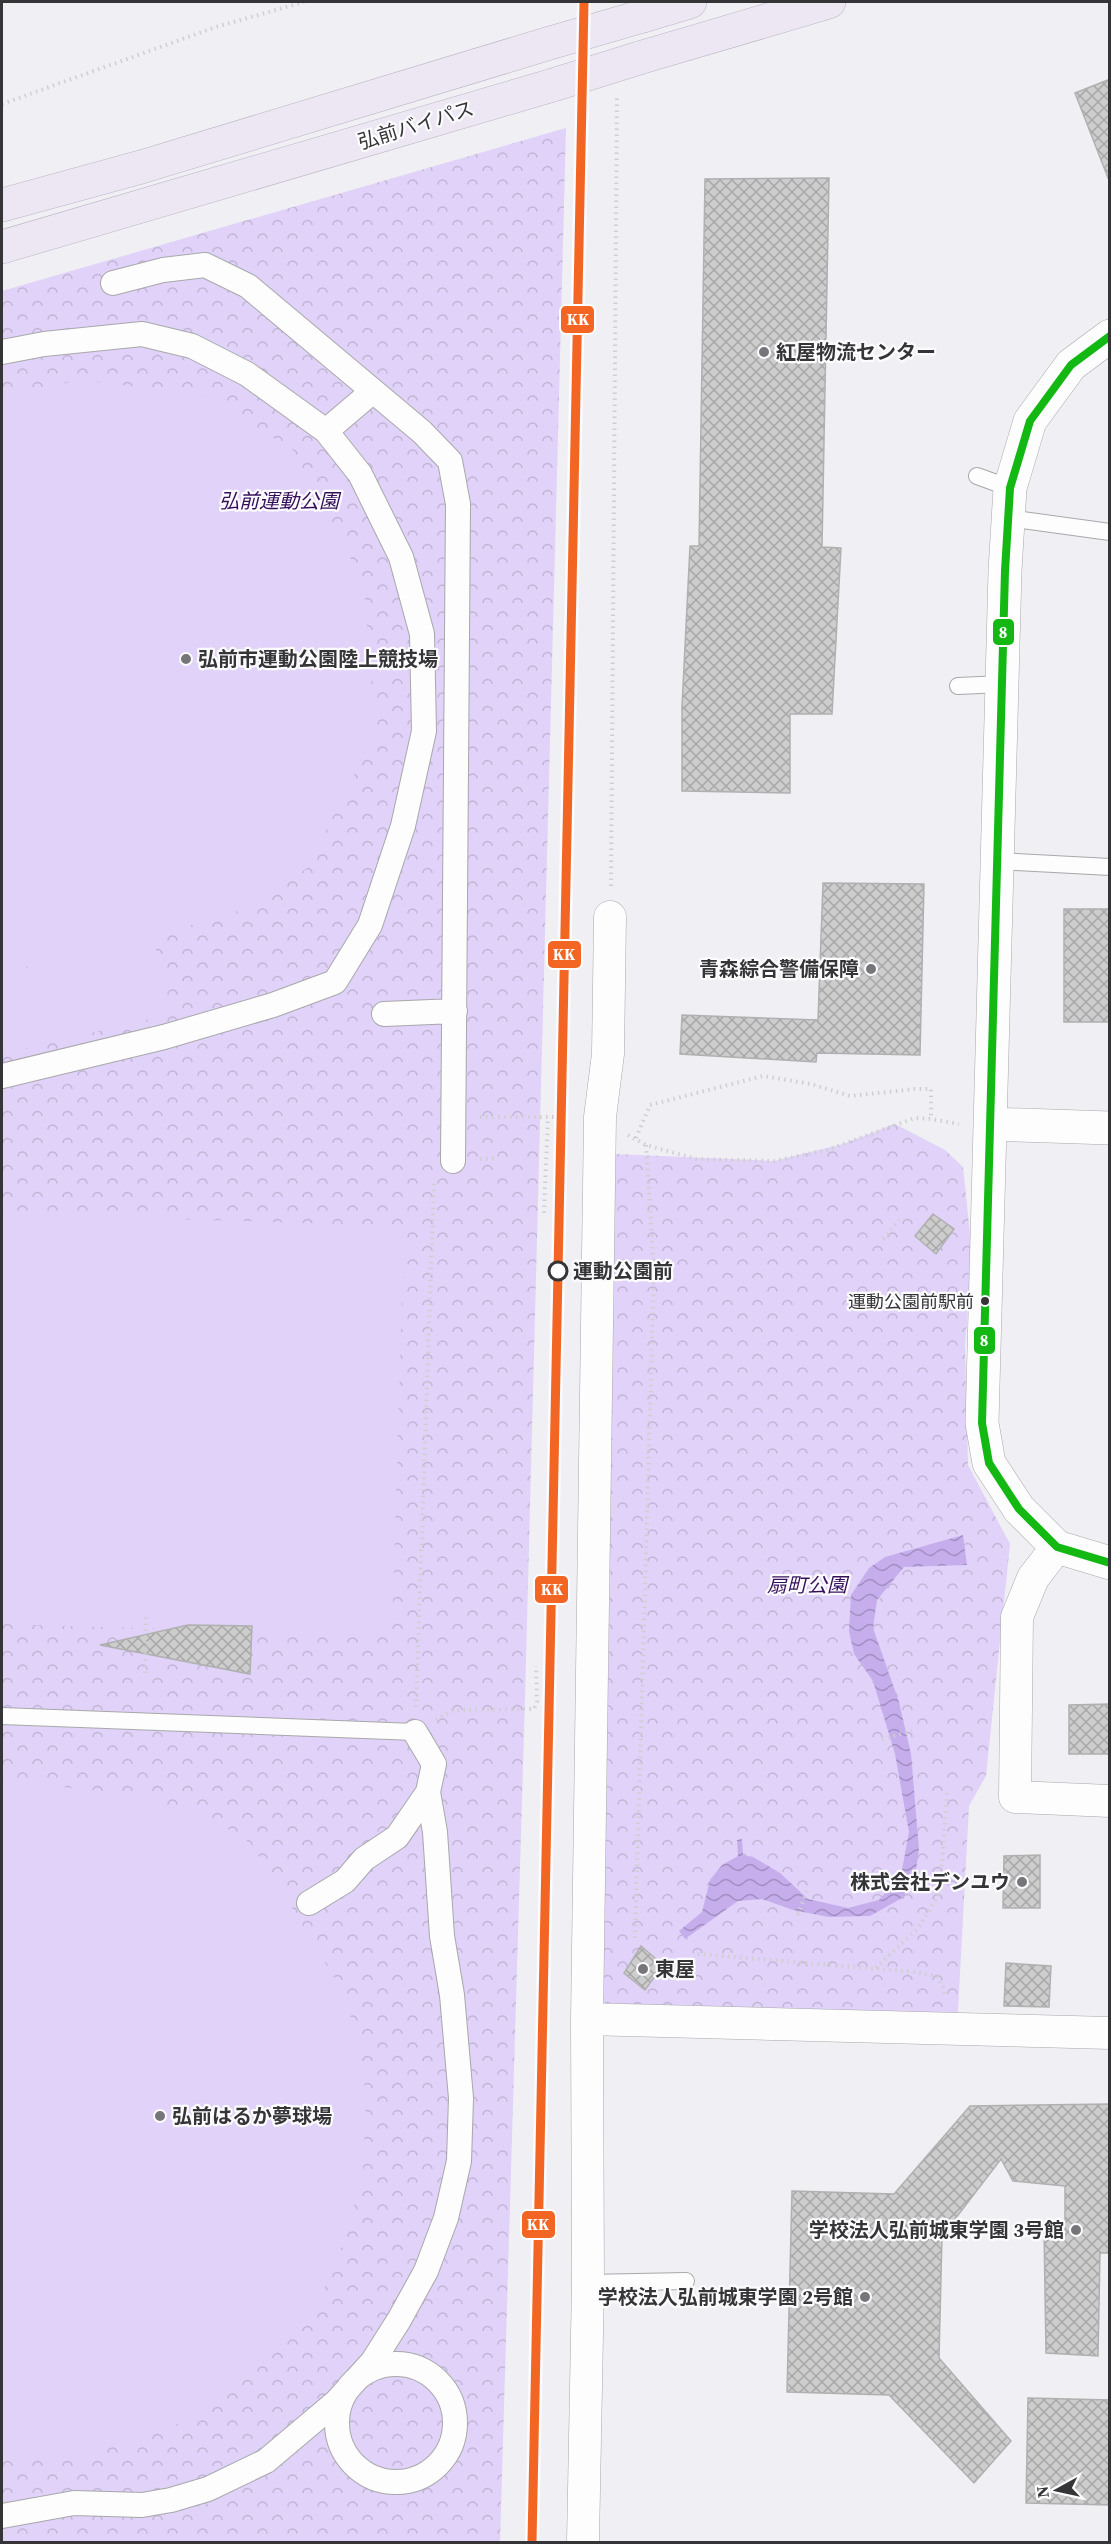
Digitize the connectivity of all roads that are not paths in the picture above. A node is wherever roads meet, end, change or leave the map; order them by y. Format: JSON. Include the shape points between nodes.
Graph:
{"nodes":[{"id":1,"x":690,"y":2,"type":"edge"},
{"id":2,"x":829,"y":2,"type":"edge"},
{"id":3,"x":2,"y":205,"type":"edge"},
{"id":4,"x":2,"y":247,"type":"edge"},
{"id":5,"x":113,"y":283,"type":"dead end"},
{"id":6,"x":1110,"y":336,"type":"edge"},
{"id":7,"x":2,"y":352,"type":"edge"},
{"id":8,"x":374,"y":391,"type":"junction"},
{"id":9,"x":326,"y":431,"type":"junction"},
{"id":10,"x":976,"y":476,"type":"dead end"},
{"id":11,"x":1009,"y":503,"type":"junction"},
{"id":12,"x":1110,"y":532,"type":"edge"},
{"id":13,"x":1002,"y":684,"type":"junction"},
{"id":14,"x":958,"y":686,"type":"dead end"},
{"id":15,"x":997,"y":861,"type":"junction"},
{"id":16,"x":1110,"y":867,"type":"edge"},
{"id":17,"x":610,"y":917,"type":"road end"},
{"id":18,"x":455,"y":1011,"type":"junction"},
{"id":19,"x":384,"y":1014,"type":"dead end"},
{"id":20,"x":2,"y":1076,"type":"edge"},
{"id":21,"x":990,"y":1124,"type":"junction"},
{"id":22,"x":1110,"y":1128,"type":"edge"},
{"id":23,"x":444,"y":1167,"type":"road end"},
{"id":24,"x":1057,"y":1547,"type":"junction"},
{"id":25,"x":1110,"y":1563,"type":"edge"},
{"id":26,"x":2,"y":1716,"type":"edge"},
{"id":27,"x":415,"y":1732,"type":"joint"},
{"id":28,"x":428,"y":1792,"type":"junction"},
{"id":29,"x":1110,"y":1801,"type":"edge"},
{"id":30,"x":309,"y":1903,"type":"dead end"},
{"id":31,"x":587,"y":2019,"type":"junction"},
{"id":32,"x":1110,"y":2033,"type":"edge"},
{"id":33,"x":686,"y":2281,"type":"dead end"},
{"id":34,"x":588,"y":2283,"type":"junction"},
{"id":35,"x":360,"y":2375,"type":"junction"},
{"id":36,"x":2,"y":2516,"type":"edge"},
{"id":37,"x":583,"y":2542,"type":"edge"}],
"edges":[{"from":1,"to":3,"type":"highway","name":"弘前バイパス","bridge":true},
{"from":2,"to":4,"type":"highway","name":"弘前バイパス","bridge":true},
{"from":5,"to":8,"type":"street","via":[[163,270],[205,265],[248,286]]},
{"from":6,"to":11,"type":"street","via":[[1071,365],[1030,421]]},
{"from":7,"to":9,"type":"street","via":[[142,334],[192,346],[247,374]]},
{"from":8,"to":9,"type":"street"},
{"from":8,"to":18,"type":"street","via":[[450,461],[458,504]]},
{"from":9,"to":20,"type":"street","via":[[360,474],[401,556],[422,634],[424,731],[403,826],[370,925],[335,982],[164,1037]]},
{"from":10,"to":11,"type":"lane"},
{"from":11,"to":12,"type":"lane"},
{"from":11,"to":13,"type":"street"},
{"from":13,"to":14,"type":"lane"},
{"from":13,"to":15,"type":"street"},
{"from":15,"to":16,"type":"lane"},
{"from":15,"to":21,"type":"street"},
{"from":17,"to":31,"type":"street","via":[[608,1054],[590,1117]]},
{"from":18,"to":19,"type":"street"},
{"from":18,"to":23,"type":"street","via":[[454,1116]]},
{"from":21,"to":22,"type":"street"},
{"from":21,"to":24,"type":"street","via":[[982,1423],[990,1462],[1019,1509]]},
{"from":24,"to":25,"type":"street"},
{"from":24,"to":29,"type":"street","via":[[1034,1578],[1017,1617],[1015,1797]]},
{"from":26,"to":27,"type":"lane"},
{"from":27,"to":28,"type":"street","via":[[434,1764]]},
{"from":28,"to":30,"type":"street","via":[[397,1837],[364,1859],[345,1881]]},
{"from":28,"to":35,"type":"street","via":[[461,2098],[459,2161],[446,2218],[426,2271],[373,2361]]},
{"from":31,"to":32,"type":"street"},
{"from":31,"to":34,"type":"street"},
{"from":33,"to":34,"type":"lane"},
{"from":34,"to":37,"type":"street"},
{"from":35,"to":35,"type":"street","via":[[339,2406],[340,2443],[349,2459],[362,2472],[398,2483],[434,2470],[447,2454],[454,2435],[455,2414],[436,2379],[419,2368],[399,2364],[379,2366]]},
{"from":35,"to":36,"type":"street","via":[[336,2402],[266,2461],[208,2489],[142,2505],[74,2503]]}]}
